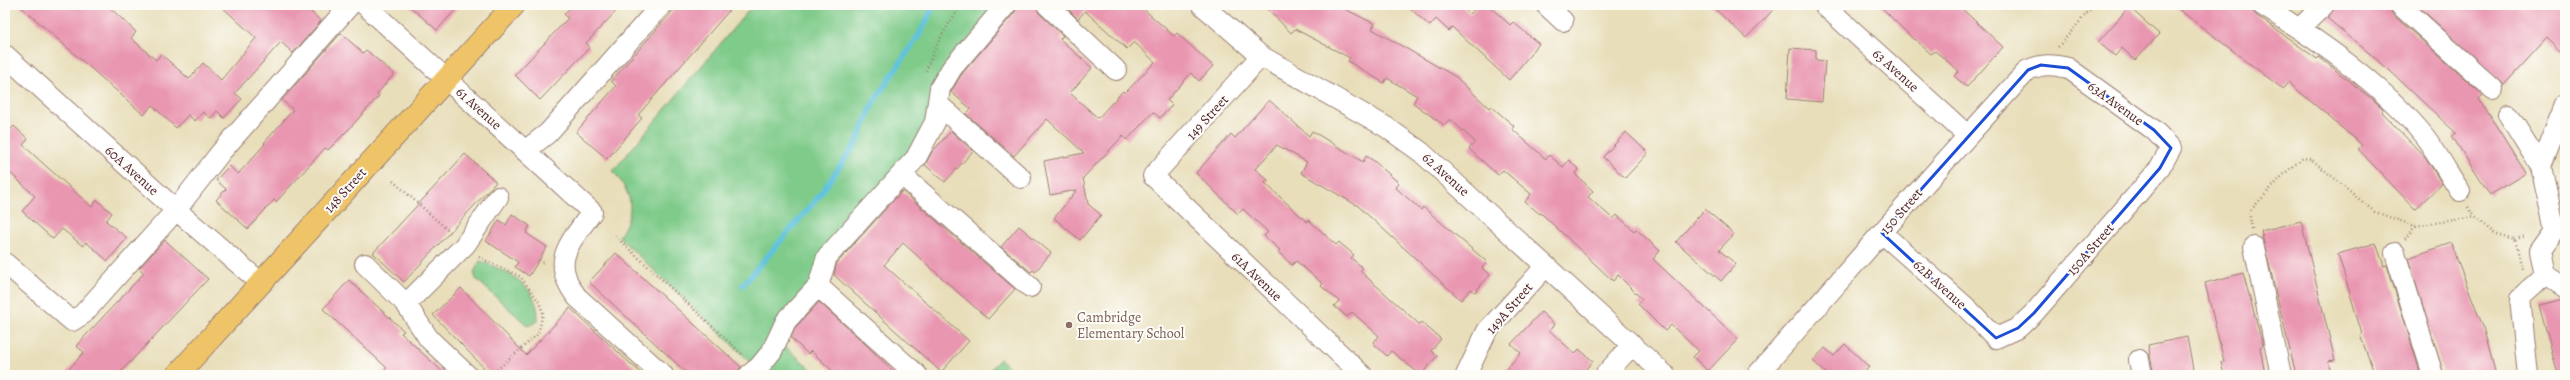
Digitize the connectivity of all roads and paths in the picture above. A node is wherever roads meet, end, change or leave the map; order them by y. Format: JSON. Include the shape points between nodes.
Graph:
{"nodes":[{"id":1,"x":350,"y":5,"type":"edge"},
{"id":2,"x":365,"y":5,"type":"edge"},
{"id":3,"x":514,"y":5,"type":"edge"},
{"id":4,"x":661,"y":5,"type":"edge"},
{"id":5,"x":962,"y":5,"type":"edge"},
{"id":6,"x":1006,"y":5,"type":"edge"},
{"id":7,"x":1047,"y":5,"type":"edge"},
{"id":8,"x":1202,"y":5,"type":"edge"},
{"id":9,"x":1546,"y":5,"type":"edge"},
{"id":10,"x":1824,"y":5,"type":"edge"},
{"id":11,"x":2094,"y":5,"type":"edge"},
{"id":12,"x":2262,"y":5,"type":"edge"},
{"id":13,"x":2324,"y":5,"type":"edge"},
{"id":14,"x":2400,"y":5,"type":"edge"},
{"id":15,"x":1563,"y":21,"type":"dead end"},
{"id":16,"x":2300,"y":28,"type":"junction"},
{"id":17,"x":5,"y":55,"type":"edge"},
{"id":18,"x":1261,"y":56,"type":"junction"},
{"id":19,"x":2055,"y":58,"type":"junction"},
{"id":20,"x":1116,"y":70,"type":"dead end"},
{"id":21,"x":925,"y":75,"type":"dead end"},
{"id":22,"x":446,"y":79,"type":"junction"},
{"id":23,"x":2493,"y":89,"type":"dead end"},
{"id":24,"x":939,"y":105,"type":"junction"},
{"id":25,"x":2565,"y":105,"type":"edge"},
{"id":26,"x":2508,"y":114,"type":"dead end"},
{"id":27,"x":1967,"y":135,"type":"junction"},
{"id":28,"x":2171,"y":148,"type":"joint"},
{"id":29,"x":525,"y":151,"type":"junction"},
{"id":30,"x":2541,"y":167,"type":"junction"},
{"id":31,"x":903,"y":176,"type":"junction"},
{"id":32,"x":1153,"y":176,"type":"joint"},
{"id":33,"x":1021,"y":178,"type":"dead end"},
{"id":34,"x":394,"y":181,"type":"dead end"},
{"id":35,"x":2460,"y":191,"type":"dead end"},
{"id":36,"x":498,"y":197,"type":"dead end"},
{"id":37,"x":176,"y":210,"type":"junction"},
{"id":38,"x":2560,"y":228,"type":"edge"},
{"id":39,"x":446,"y":229,"type":"dead end"},
{"id":40,"x":1882,"y":233,"type":"junction"},
{"id":41,"x":615,"y":236,"type":"dead end"},
{"id":42,"x":465,"y":245,"type":"junction"},
{"id":43,"x":2254,"y":247,"type":"joint"},
{"id":44,"x":2394,"y":253,"type":"dead end"},
{"id":45,"x":5,"y":263,"type":"edge"},
{"id":46,"x":365,"y":264,"type":"dead end"},
{"id":47,"x":1546,"y":266,"type":"junction"},
{"id":48,"x":2523,"y":272,"type":"dead end"},
{"id":49,"x":2545,"y":275,"type":"junction"},
{"id":50,"x":261,"y":283,"type":"junction"},
{"id":51,"x":818,"y":286,"type":"junction"},
{"id":52,"x":1030,"y":288,"type":"dead end"},
{"id":53,"x":2565,"y":288,"type":"edge"},
{"id":54,"x":406,"y":304,"type":"junction"},
{"id":55,"x":1996,"y":338,"type":"joint"},
{"id":56,"x":1632,"y":345,"type":"junction"},
{"id":57,"x":754,"y":371,"type":"edge"},
{"id":58,"x":177,"y":375,"type":"edge"},
{"id":59,"x":467,"y":375,"type":"edge"},
{"id":60,"x":491,"y":375,"type":"edge"},
{"id":61,"x":663,"y":375,"type":"edge"},
{"id":62,"x":917,"y":375,"type":"edge"},
{"id":63,"x":1362,"y":375,"type":"edge"},
{"id":64,"x":1466,"y":375,"type":"edge"},
{"id":65,"x":1605,"y":375,"type":"edge"},
{"id":66,"x":1665,"y":375,"type":"edge"},
{"id":67,"x":1757,"y":375,"type":"edge"},
{"id":68,"x":2281,"y":375,"type":"edge"},
{"id":69,"x":2433,"y":375,"type":"edge"},
{"id":70,"x":2528,"y":375,"type":"edge"}],
"edges":[{"from":1,"to":37,"type":"street","via":[[226,147]]},
{"from":2,"to":22,"type":"street","name":"61 Avenue"},
{"from":3,"to":22,"type":"main road","name":"148 Street"},
{"from":4,"to":29,"type":"street","via":[[548,132]]},
{"from":5,"to":21,"type":"path","via":[[931,55]]},
{"from":6,"to":24,"type":"street","via":[[952,68],[940,88]]},
{"from":7,"to":20,"type":"street"},
{"from":8,"to":18,"type":"street","name":"62 Avenue"},
{"from":9,"to":15,"type":"street"},
{"from":10,"to":27,"type":"street","name":"63 Avenue"},
{"from":11,"to":19,"type":"path"},
{"from":12,"to":16,"type":"street"},
{"from":13,"to":16,"type":"street"},
{"from":14,"to":23,"type":"street"},
{"from":16,"to":35,"type":"street","via":[[2369,81],[2422,133]]},
{"from":17,"to":37,"type":"street","name":"60A Avenue"},
{"from":18,"to":32,"type":"street","name":"149 Street"},
{"from":18,"to":47,"type":"street","name":"62 Avenue","via":[[1386,127],[1420,152]]},
{"from":19,"to":27,"type":"street","name":"150 Street","via":[[2028,70]]},
{"from":19,"to":28,"type":"street","name":"63A Avenue","via":[[2154,130]]},
{"from":22,"to":29,"type":"street","name":"61 Avenue"},
{"from":22,"to":50,"type":"main road","name":"148 Street"},
{"from":24,"to":31,"type":"street","via":[[928,138]]},
{"from":24,"to":33,"type":"street"},
{"from":25,"to":30,"type":"street"},
{"from":26,"to":30,"type":"street"},
{"from":27,"to":40,"type":"street","name":"150 Street"},
{"from":28,"to":55,"type":"street","name":"150A Street","via":[[2160,168],[2034,313],[2018,328]]},
{"from":29,"to":61,"type":"street","name":"61 Avenue","via":[[592,212],[566,254],[562,268],[566,282],[577,297]]},
{"from":30,"to":38,"type":"street"},
{"from":31,"to":51,"type":"street","via":[[827,257]]},
{"from":31,"to":52,"type":"street"},
{"from":32,"to":63,"type":"street","name":"61A Avenue"},
{"from":34,"to":39,"type":"path"},
{"from":36,"to":42,"type":"street"},
{"from":37,"to":45,"type":"street","via":[[83,314],[72,321]]},
{"from":37,"to":50,"type":"street","name":"60A Avenue"},
{"from":38,"to":49,"type":"street","via":[[2540,250]]},
{"from":40,"to":55,"type":"street","name":"62B Avenue","via":[[1967,308]]},
{"from":40,"to":67,"type":"street","name":"150 Street"},
{"from":41,"to":57,"type":"path","via":[[744,355],[753,355]]},
{"from":42,"to":54,"type":"street"},
{"from":42,"to":60,"type":"path","via":[[483,259],[521,277],[540,302],[543,313],[538,334]]},
{"from":43,"to":48,"type":"path","via":[[2250,212],[2285,173],[2303,158],[2320,164],[2375,212],[2415,226],[2474,217],[2494,233],[2515,239]]},
{"from":43,"to":68,"type":"street"},
{"from":44,"to":69,"type":"street"},
{"from":46,"to":54,"type":"street"},
{"from":47,"to":56,"type":"street","name":"62 Avenue"},
{"from":47,"to":64,"type":"street","name":"149A Street","via":[[1487,331]]},
{"from":49,"to":53,"type":"street"},
{"from":49,"to":70,"type":"street","via":[[2520,298]]},
{"from":50,"to":58,"type":"main road","name":"148 Street"},
{"from":51,"to":57,"type":"street","via":[[786,321],[772,351]]},
{"from":51,"to":62,"type":"street"},
{"from":54,"to":59,"type":"street","via":[[429,339]]},
{"from":56,"to":65,"type":"street"},
{"from":56,"to":66,"type":"street","name":"62 Avenue"}]}
